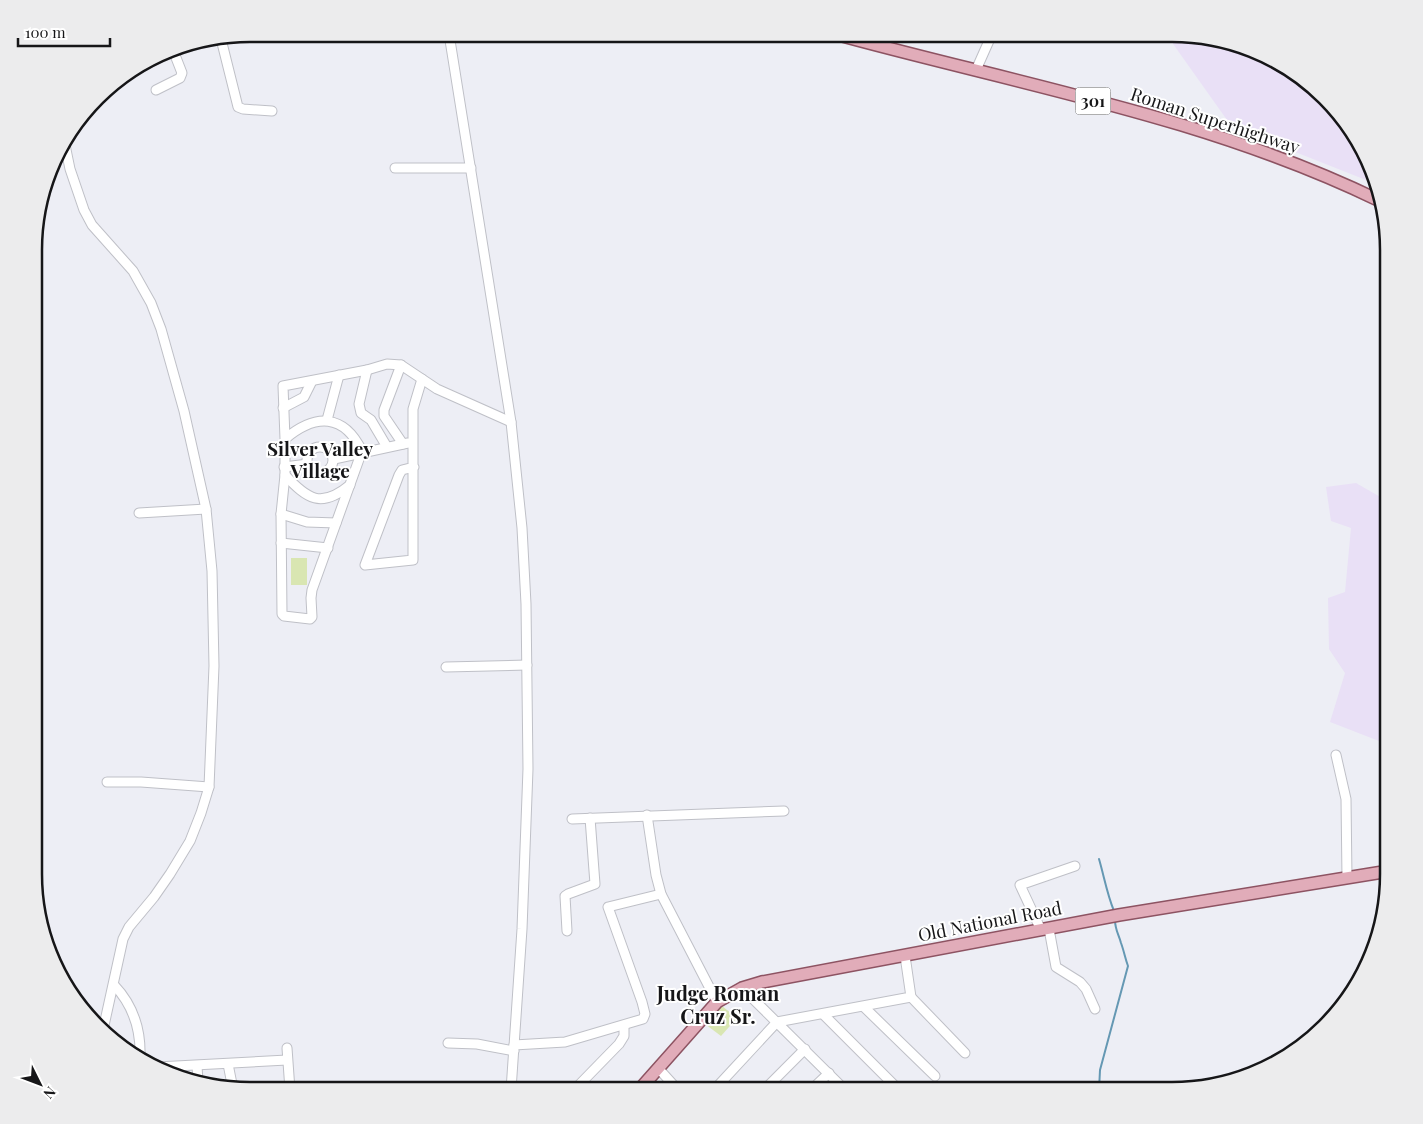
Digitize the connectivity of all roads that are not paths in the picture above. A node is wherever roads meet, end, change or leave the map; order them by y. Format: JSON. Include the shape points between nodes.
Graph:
{"nodes":[{"id":1,"x":450,"y":42,"type":"edge"},
{"id":2,"x":866,"y":42,"type":"edge"},
{"id":3,"x":988,"y":42,"type":"edge"},
{"id":4,"x":222,"y":44,"type":"edge"},
{"id":5,"x":175,"y":57,"type":"edge"},
{"id":6,"x":976,"y":70,"type":"junction"},
{"id":7,"x":156,"y":90,"type":"dead end"},
{"id":8,"x":272,"y":111,"type":"dead end"},
{"id":9,"x":67,"y":153,"type":"edge"},
{"id":10,"x":395,"y":168,"type":"dead end"},
{"id":11,"x":471,"y":168,"type":"junction"},
{"id":12,"x":1373,"y":198,"type":"edge"},
{"id":13,"x":401,"y":365,"type":"junction"},
{"id":14,"x":367,"y":370,"type":"junction"},
{"id":15,"x":339,"y":375,"type":"junction"},
{"id":16,"x":422,"y":378,"type":"junction"},
{"id":17,"x":312,"y":381,"type":"junction"},
{"id":18,"x":283,"y":408,"type":"junction"},
{"id":19,"x":327,"y":420,"type":"junction"},
{"id":20,"x":510,"y":422,"type":"junction"},
{"id":21,"x":286,"y":439,"type":"junction"},
{"id":22,"x":414,"y":442,"type":"junction"},
{"id":23,"x":403,"y":444,"type":"junction"},
{"id":24,"x":387,"y":447,"type":"junction"},
{"id":25,"x":362,"y":452,"type":"junction"},
{"id":26,"x":334,"y":459,"type":"junction"},
{"id":27,"x":308,"y":464,"type":"junction"},
{"id":28,"x":414,"y":467,"type":"junction"},
{"id":29,"x":284,"y":471,"type":"junction"},
{"id":30,"x":352,"y":484,"type":"junction"},
{"id":31,"x":206,"y":509,"type":"junction"},
{"id":32,"x":139,"y":513,"type":"dead end"},
{"id":33,"x":281,"y":514,"type":"junction"},
{"id":34,"x":336,"y":522,"type":"junction"},
{"id":35,"x":281,"y":543,"type":"junction"},
{"id":36,"x":328,"y":548,"type":"junction"},
{"id":37,"x":527,"y":665,"type":"junction"},
{"id":38,"x":446,"y":667,"type":"dead end"},
{"id":39,"x":1336,"y":755,"type":"dead end"},
{"id":40,"x":107,"y":782,"type":"dead end"},
{"id":41,"x":209,"y":787,"type":"junction"},
{"id":42,"x":784,"y":811,"type":"dead end"},
{"id":43,"x":647,"y":816,"type":"junction"},
{"id":44,"x":590,"y":818,"type":"junction"},
{"id":45,"x":572,"y":820,"type":"dead end"},
{"id":46,"x":1075,"y":866,"type":"dead end"},
{"id":47,"x":1380,"y":872,"type":"edge"},
{"id":48,"x":1377,"y":873,"type":"junction"},
{"id":49,"x":1380,"y":874,"type":"edge"},
{"id":50,"x":1347,"y":878,"type":"junction"},
{"id":51,"x":661,"y":894,"type":"junction"},
{"id":52,"x":1045,"y":930,"type":"junction"},
{"id":53,"x":567,"y":932,"type":"dead end"},
{"id":54,"x":905,"y":956,"type":"junction"},
{"id":55,"x":114,"y":985,"type":"junction"},
{"id":56,"x":742,"y":988,"type":"junction"},
{"id":57,"x":911,"y":997,"type":"junction"},
{"id":58,"x":717,"y":1002,"type":"junction"},
{"id":59,"x":864,"y":1006,"type":"junction"},
{"id":60,"x":1095,"y":1009,"type":"dead end"},
{"id":61,"x":823,"y":1014,"type":"junction"},
{"id":62,"x":103,"y":1021,"type":"edge"},
{"id":63,"x":777,"y":1022,"type":"junction"},
{"id":64,"x":624,"y":1026,"type":"junction"},
{"id":65,"x":448,"y":1043,"type":"dead end"},
{"id":66,"x":287,"y":1048,"type":"dead end"},
{"id":67,"x":514,"y":1048,"type":"junction"},
{"id":68,"x":805,"y":1049,"type":"junction"},
{"id":69,"x":140,"y":1050,"type":"edge"},
{"id":70,"x":965,"y":1054,"type":"dead end"},
{"id":71,"x":287,"y":1060,"type":"junction"},
{"id":72,"x":228,"y":1064,"type":"junction"},
{"id":73,"x":197,"y":1066,"type":"junction"},
{"id":74,"x":175,"y":1067,"type":"edge"},
{"id":75,"x":658,"y":1068,"type":"junction"},
{"id":76,"x":828,"y":1073,"type":"junction"},
{"id":77,"x":198,"y":1074,"type":"edge"},
{"id":78,"x":935,"y":1076,"type":"dead end"},
{"id":79,"x":231,"y":1081,"type":"edge"},
{"id":80,"x":289,"y":1082,"type":"edge"},
{"id":81,"x":512,"y":1082,"type":"edge"},
{"id":82,"x":582,"y":1082,"type":"edge"},
{"id":83,"x":646,"y":1082,"type":"edge"},
{"id":84,"x":671,"y":1082,"type":"edge"},
{"id":85,"x":721,"y":1082,"type":"edge"},
{"id":86,"x":772,"y":1082,"type":"edge"},
{"id":87,"x":819,"y":1082,"type":"edge"},
{"id":88,"x":838,"y":1082,"type":"edge"},
{"id":89,"x":891,"y":1082,"type":"edge"}],
"edges":[{"from":1,"to":11,"type":"street"},
{"from":2,"to":6,"type":"main road","name":"Roman Superhighway","number":"301"},
{"from":3,"to":6,"type":"street"},
{"from":4,"to":8,"type":"street","via":[[238,107]]},
{"from":5,"to":7,"type":"street","via":[[182,74],[180,78]]},
{"from":6,"to":12,"type":"main road","name":"Roman Superhighway","number":"301","via":[[1185,126],[1264,152]]},
{"from":9,"to":31,"type":"street","via":[[84,210],[92,225],[133,271],[151,303],[184,411]]},
{"from":10,"to":11,"type":"street"},
{"from":11,"to":20,"type":"street"},
{"from":13,"to":14,"type":"street","via":[[387,364]]},
{"from":13,"to":16,"type":"street"},
{"from":13,"to":23,"type":"street","via":[[384,416]]},
{"from":14,"to":15,"type":"street"},
{"from":14,"to":24,"type":"street","via":[[359,404]]},
{"from":15,"to":17,"type":"street"},
{"from":15,"to":19,"type":"street"},
{"from":16,"to":20,"type":"street","via":[[437,389]]},
{"from":16,"to":22,"type":"street","via":[[413,409]]},
{"from":17,"to":18,"type":"street","via":[[304,398]]},
{"from":17,"to":18,"type":"street","via":[[283,386]]},
{"from":18,"to":21,"type":"street"},
{"from":19,"to":21,"type":"street","via":[[307,425]]},
{"from":19,"to":25,"type":"street","via":[[347,429],[356,438]]},
{"from":20,"to":37,"type":"street","via":[[522,528]]},
{"from":21,"to":29,"type":"street"},
{"from":22,"to":23,"type":"street"},
{"from":22,"to":28,"type":"street"},
{"from":23,"to":24,"type":"street"},
{"from":24,"to":25,"type":"street"},
{"from":25,"to":26,"type":"street"},
{"from":25,"to":30,"type":"street"},
{"from":26,"to":27,"type":"street","via":[[332,467],[325,473],[312,471]]},
{"from":26,"to":27,"type":"street","via":[[330,451],[318,447],[308,455]]},
{"from":27,"to":29,"type":"street"},
{"from":28,"to":28,"type":"street","via":[[402,470],[399,475],[365,565],[413,560]]},
{"from":29,"to":30,"type":"street","via":[[308,496],[336,495]]},
{"from":29,"to":33,"type":"street"},
{"from":30,"to":34,"type":"street"},
{"from":31,"to":32,"type":"street"},
{"from":31,"to":41,"type":"street","via":[[212,571],[214,666]]},
{"from":33,"to":34,"type":"street","via":[[307,522]]},
{"from":33,"to":35,"type":"street"},
{"from":34,"to":36,"type":"street"},
{"from":35,"to":36,"type":"street"},
{"from":35,"to":36,"type":"street","via":[[284,616],[311,618],[312,590]]},
{"from":37,"to":38,"type":"street"},
{"from":37,"to":67,"type":"street","via":[[528,769]]},
{"from":39,"to":50,"type":"street","via":[[1346,799]]},
{"from":40,"to":41,"type":"street"},
{"from":41,"to":55,"type":"street","via":[[190,841],[123,939]]},
{"from":42,"to":43,"type":"street"},
{"from":43,"to":44,"type":"street"},
{"from":43,"to":51,"type":"street"},
{"from":44,"to":45,"type":"street"},
{"from":44,"to":53,"type":"street","via":[[595,884],[565,896]]},
{"from":46,"to":52,"type":"street","via":[[1020,885]]},
{"from":47,"to":48,"type":"main road","name":"Old National Road"},
{"from":48,"to":49,"type":"street"},
{"from":48,"to":50,"type":"main road","name":"Old National Road"},
{"from":50,"to":52,"type":"main road","name":"Old National Road"},
{"from":51,"to":58,"type":"street"},
{"from":51,"to":64,"type":"street","via":[[608,907],[645,1014],[643,1019]]},
{"from":52,"to":54,"type":"main road","name":"Old National Road"},
{"from":52,"to":60,"type":"street","via":[[1056,967],[1080,982]]},
{"from":54,"to":56,"type":"main road","name":"Old National Road","via":[[793,975]]},
{"from":54,"to":57,"type":"street"},
{"from":55,"to":62,"type":"street"},
{"from":55,"to":69,"type":"street","via":[[134,1014]]},
{"from":56,"to":58,"type":"main road","name":"Old National Road"},
{"from":56,"to":63,"type":"street"},
{"from":57,"to":59,"type":"street"},
{"from":57,"to":70,"type":"street"},
{"from":58,"to":75,"type":"main road","name":"Old National Road"},
{"from":59,"to":61,"type":"street"},
{"from":59,"to":78,"type":"street"},
{"from":61,"to":63,"type":"street"},
{"from":61,"to":89,"type":"street"},
{"from":63,"to":68,"type":"street"},
{"from":63,"to":85,"type":"street"},
{"from":64,"to":67,"type":"street","via":[[565,1042]]},
{"from":64,"to":82,"type":"street","via":[[624,1036],[619,1044]]},
{"from":65,"to":67,"type":"street"},
{"from":66,"to":71,"type":"street"},
{"from":67,"to":81,"type":"street"},
{"from":68,"to":76,"type":"street"},
{"from":68,"to":86,"type":"street"},
{"from":71,"to":72,"type":"street"},
{"from":71,"to":80,"type":"street"},
{"from":72,"to":73,"type":"street"},
{"from":72,"to":79,"type":"street"},
{"from":73,"to":74,"type":"street"},
{"from":73,"to":77,"type":"street"},
{"from":75,"to":83,"type":"main road","name":"Old National Road"},
{"from":75,"to":84,"type":"street"},
{"from":76,"to":87,"type":"street"},
{"from":76,"to":88,"type":"street"}]}
